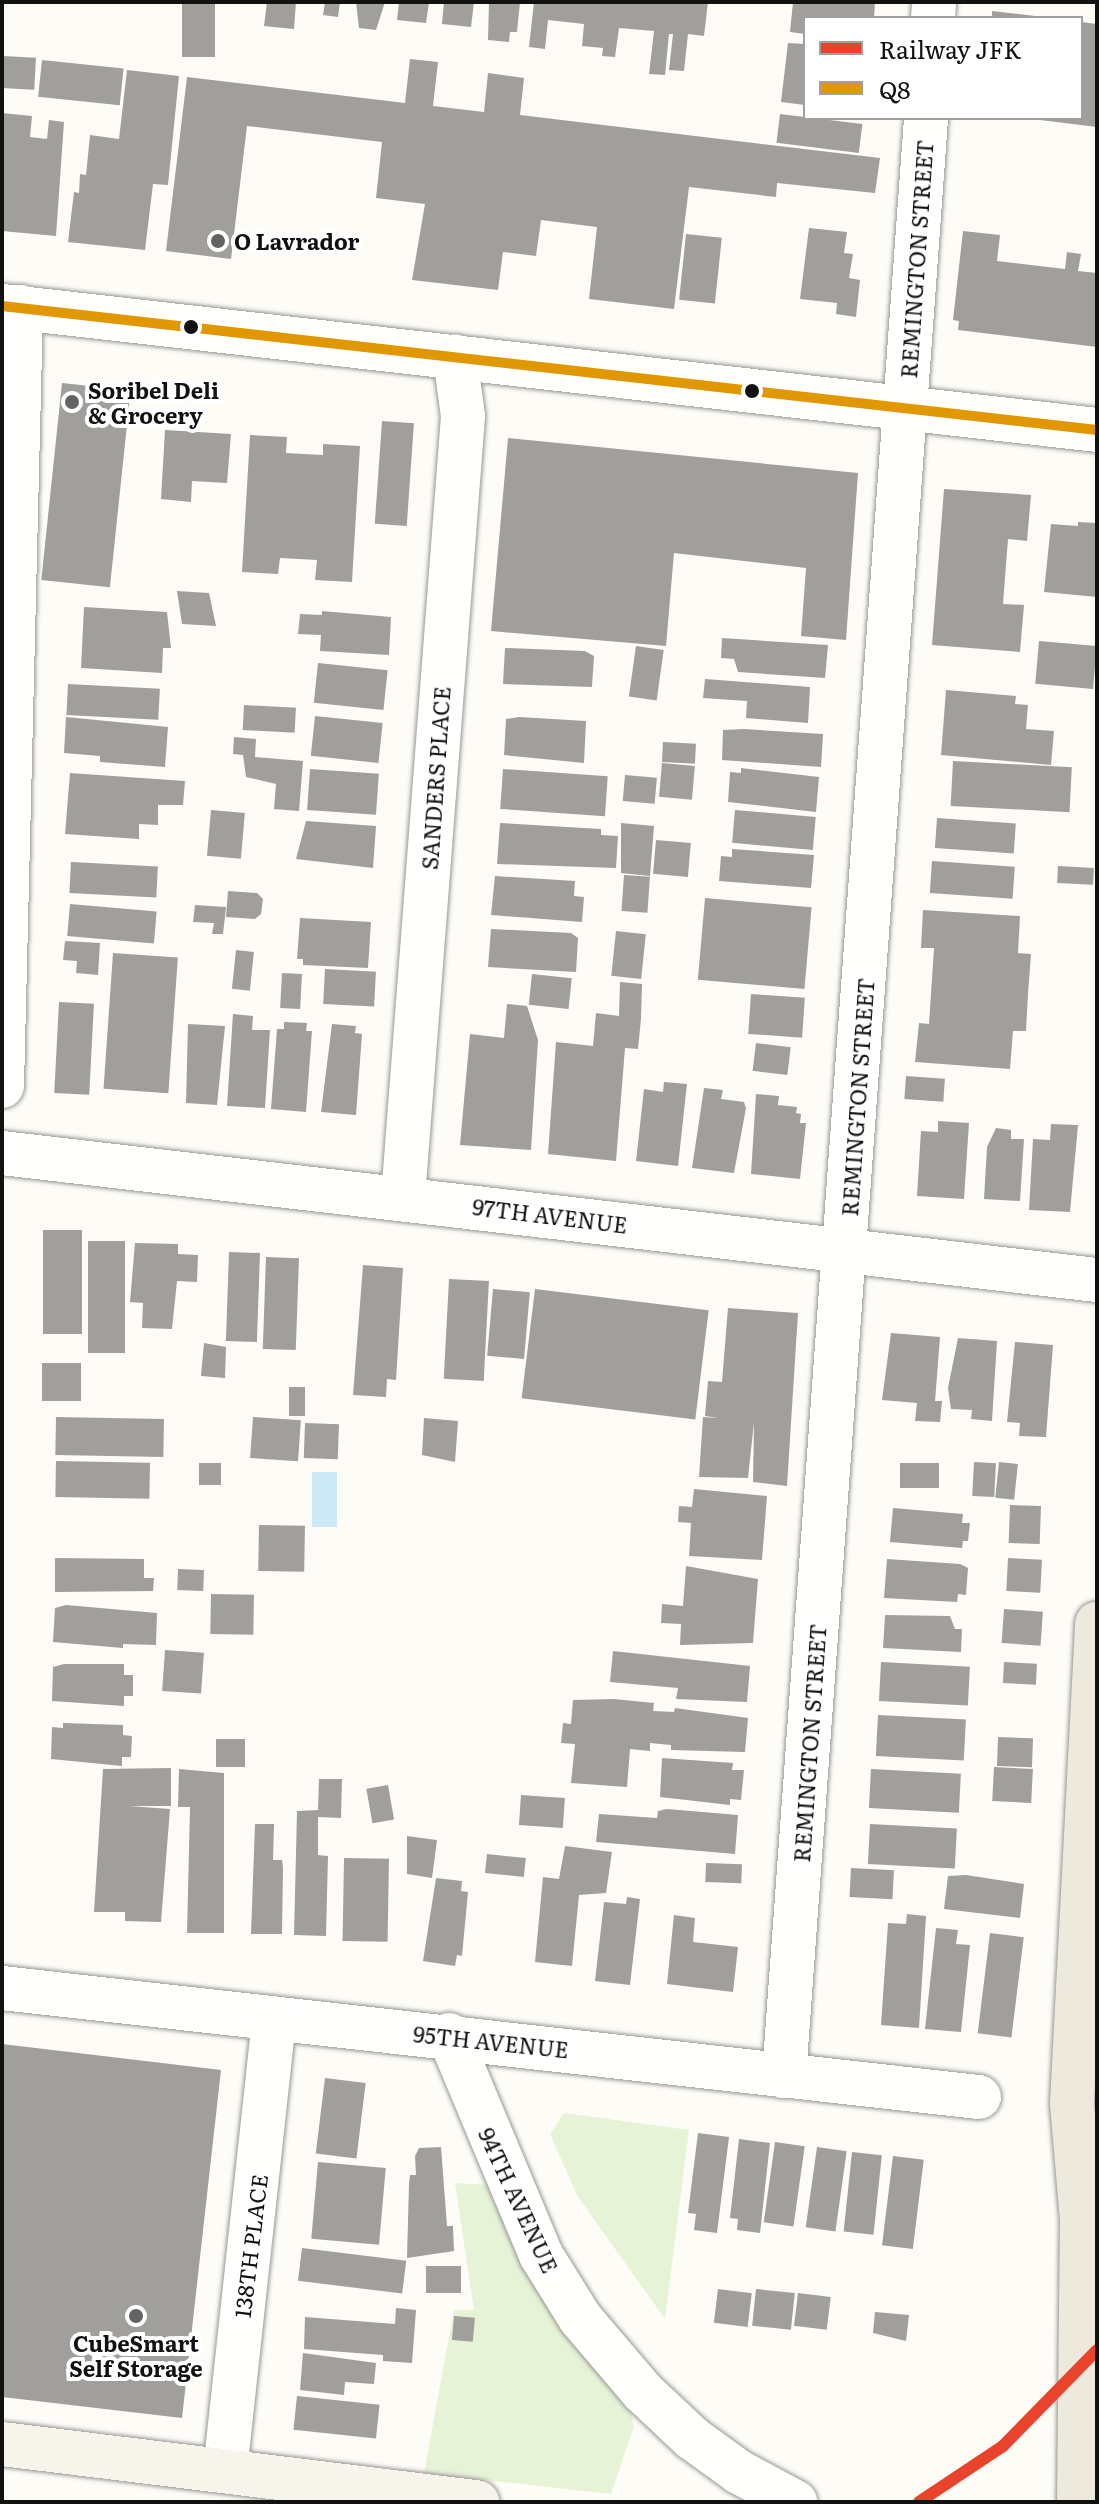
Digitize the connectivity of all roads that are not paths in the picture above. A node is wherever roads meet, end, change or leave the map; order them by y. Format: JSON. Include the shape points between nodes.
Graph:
{"nodes":[{"id":1,"x":926,"y":120,"type":"edge"},
{"id":2,"x":11,"y":306,"type":"edge"},
{"id":3,"x":455,"y":357,"type":"junction"},
{"id":4,"x":906,"y":409,"type":"junction"},
{"id":5,"x":1097,"y":430,"type":"edge"},
{"id":6,"x":2,"y":1086,"type":"edge"},
{"id":7,"x":2,"y":1153,"type":"edge"},
{"id":8,"x":403,"y":1198,"type":"junction"},
{"id":9,"x":846,"y":1250,"type":"junction"},
{"id":10,"x":1097,"y":1280,"type":"edge"},
{"id":11,"x":1097,"y":1624,"type":"edge"},
{"id":12,"x":2,"y":1988,"type":"edge"},
{"id":13,"x":274,"y":2021,"type":"junction"},
{"id":14,"x":449,"y":2035,"type":"junction"},
{"id":15,"x":784,"y":2076,"type":"junction"},
{"id":16,"x":979,"y":2097,"type":"dead end"},
{"id":17,"x":2,"y":2444,"type":"edge"},
{"id":18,"x":225,"y":2471,"type":"junction"},
{"id":19,"x":477,"y":2502,"type":"edge"},
{"id":20,"x":795,"y":2502,"type":"edge"},
{"id":21,"x":1079,"y":2502,"type":"edge"}],
"edges":[{"from":1,"to":4,"type":"street","name":"REMINGTON STREET"},
{"from":2,"to":3,"type":"street"},
{"from":2,"to":6,"type":"street"},
{"from":3,"to":4,"type":"street"},
{"from":3,"to":8,"type":"street","name":"SANDERS PLACE","via":[[463,416]]},
{"from":4,"to":5,"type":"street"},
{"from":4,"to":9,"type":"street","name":"REMINGTON STREET"},
{"from":7,"to":8,"type":"street","name":"97TH AVENUE"},
{"from":8,"to":9,"type":"street","name":"97TH AVENUE"},
{"from":9,"to":10,"type":"street","name":"97TH AVENUE"},
{"from":9,"to":15,"type":"street","name":"REMINGTON STREET"},
{"from":11,"to":21,"type":"main road","via":[[1072,2103],[1082,2220]]},
{"from":12,"to":13,"type":"street","name":"95TH AVENUE"},
{"from":13,"to":14,"type":"street","name":"95TH AVENUE"},
{"from":13,"to":18,"type":"street","name":"138TH PLACE"},
{"from":14,"to":15,"type":"street","name":"95TH AVENUE"},
{"from":14,"to":20,"type":"street","name":"94TH AVENUE","via":[[541,2255],[580,2318],[643,2392],[692,2438],[739,2472]]},
{"from":15,"to":16,"type":"street","name":"95TH AVENUE"},
{"from":17,"to":18,"type":"main road"},
{"from":18,"to":19,"type":"main road"}]}
